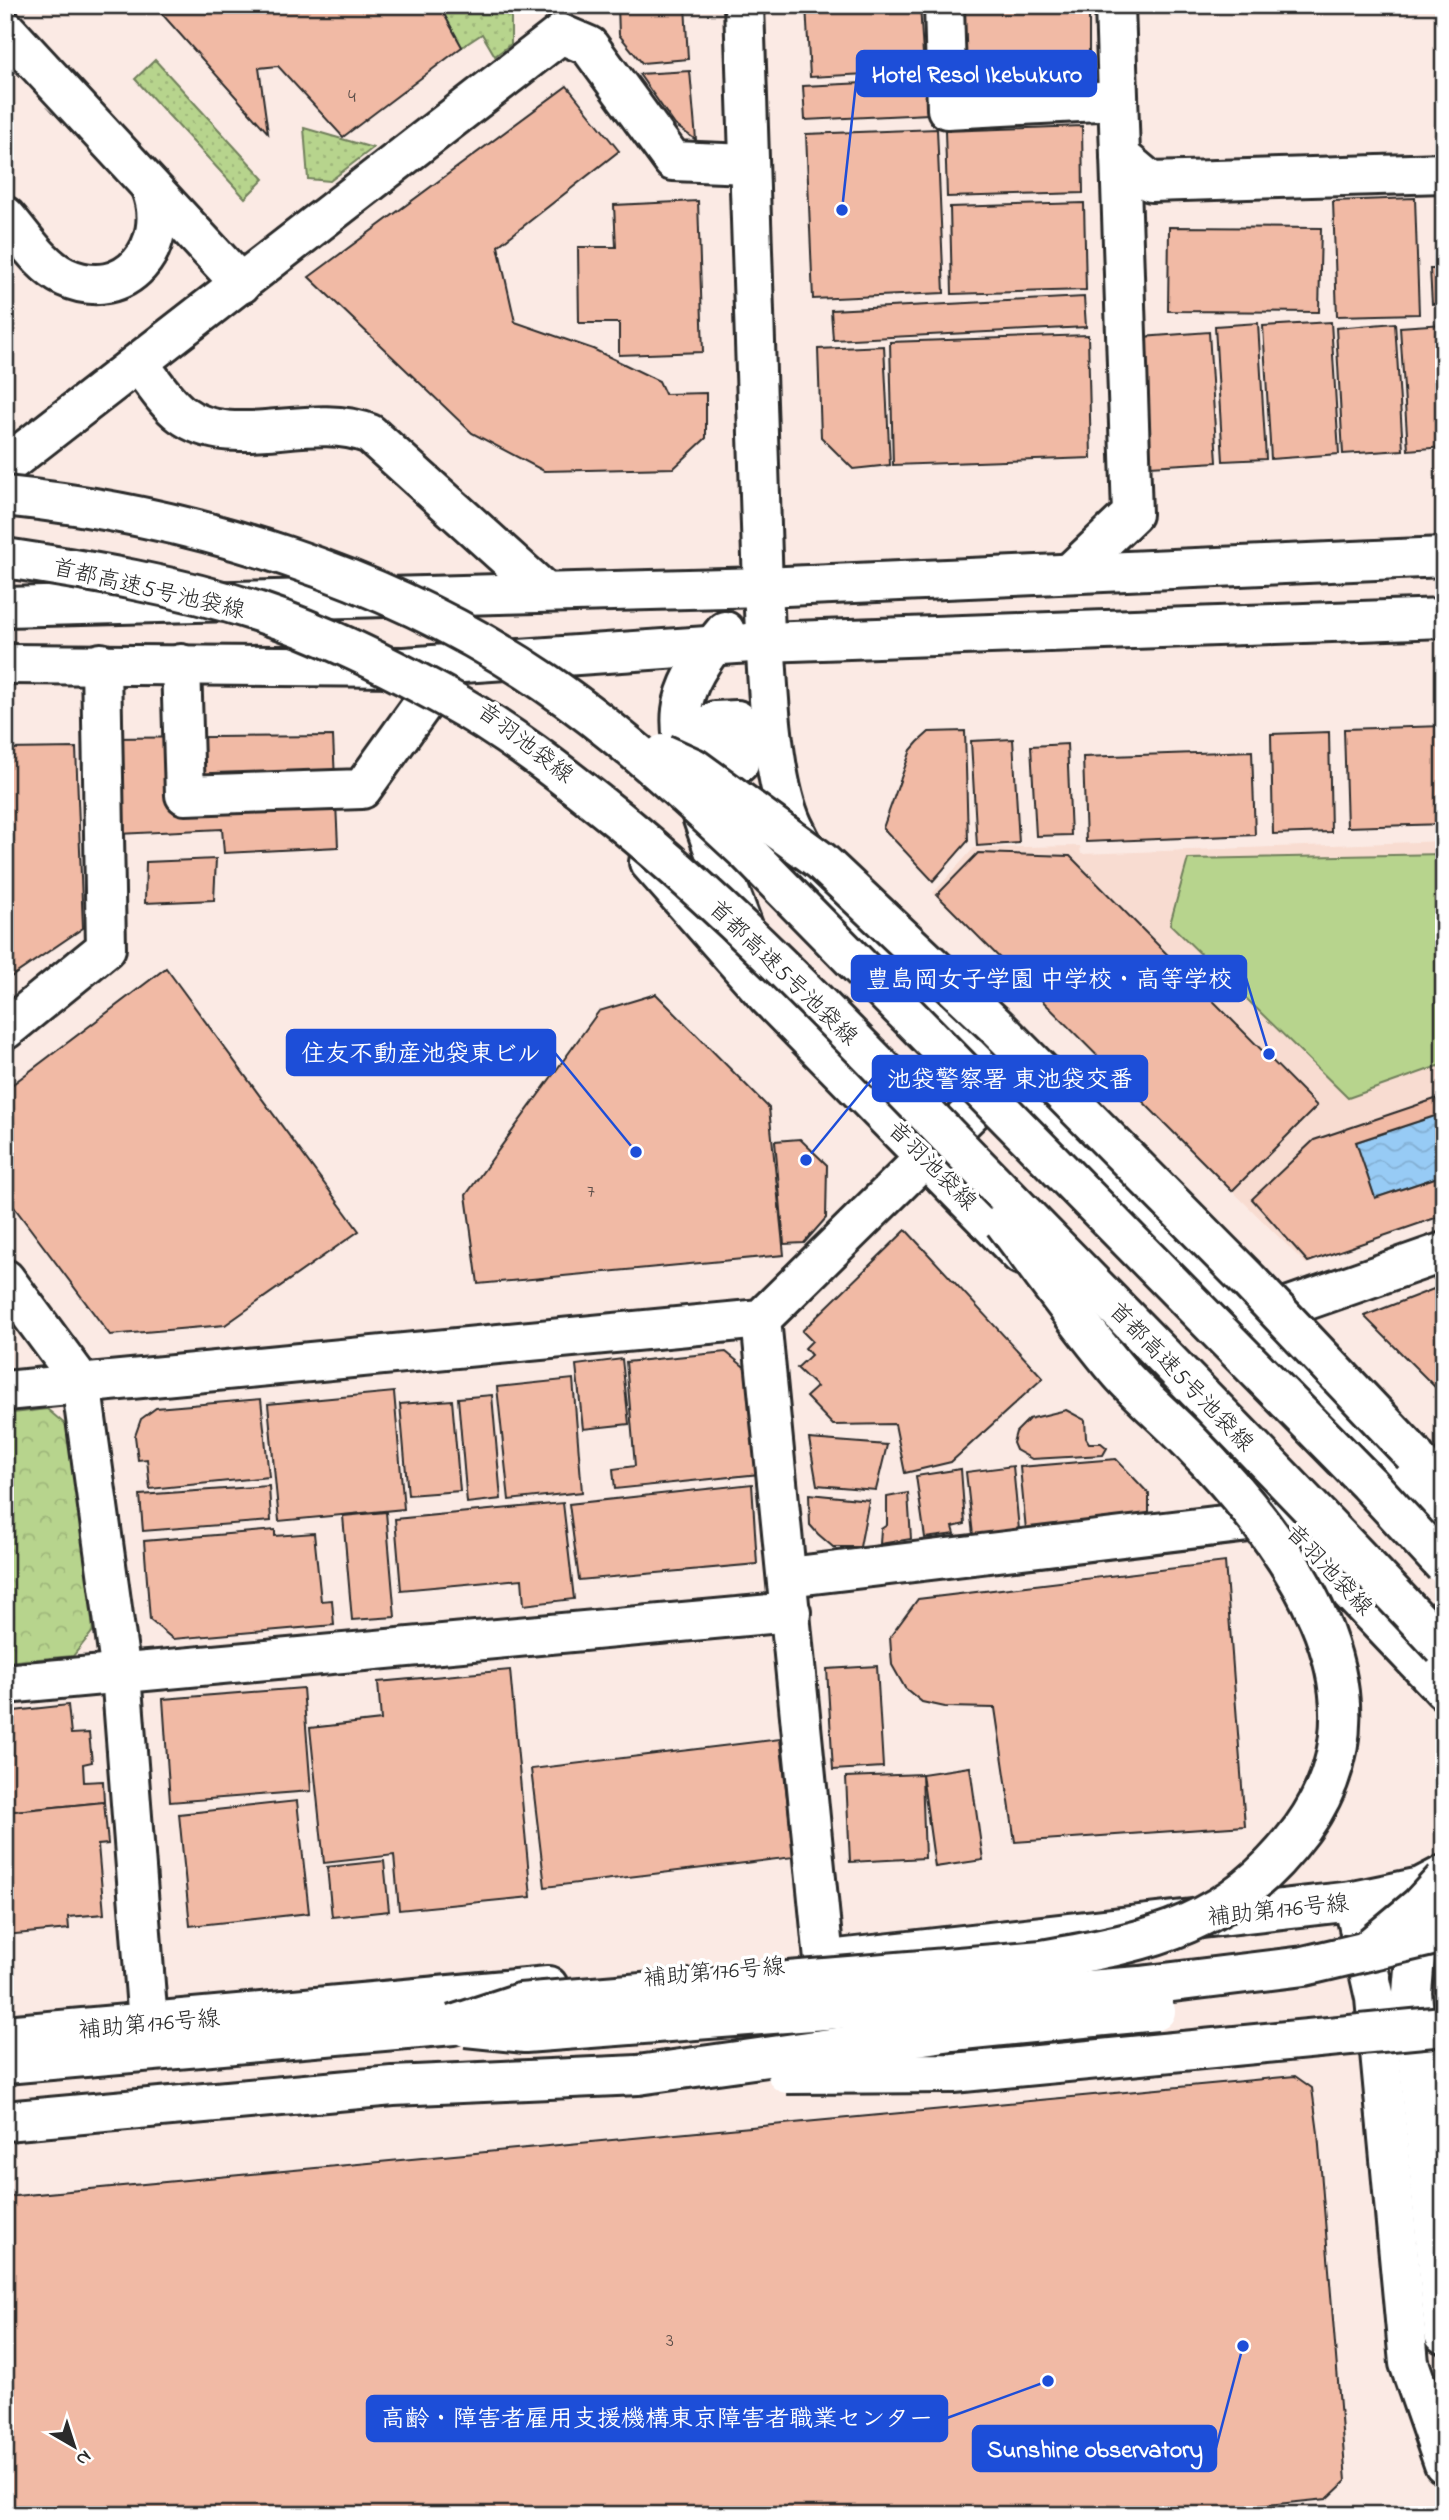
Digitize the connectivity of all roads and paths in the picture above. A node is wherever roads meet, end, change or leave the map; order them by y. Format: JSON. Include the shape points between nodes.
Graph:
{"nodes":[{"id":1,"x":744,"y":5,"type":"edge"},
{"id":2,"x":944,"y":5,"type":"edge"},
{"id":3,"x":1115,"y":5,"type":"edge"},
{"id":4,"x":561,"y":20,"type":"edge"},
{"id":5,"x":5,"y":29,"type":"edge"},
{"id":6,"x":1118,"y":100,"type":"junction"},
{"id":7,"x":1120,"y":156,"type":"junction"},
{"id":8,"x":749,"y":164,"type":"junction"},
{"id":9,"x":1444,"y":173,"type":"edge"},
{"id":10,"x":151,"y":189,"type":"junction"},
{"id":11,"x":5,"y":216,"type":"edge"},
{"id":12,"x":240,"y":284,"type":"junction"},
{"id":13,"x":139,"y":364,"type":"junction"},
{"id":14,"x":10,"y":460,"type":"edge"},
{"id":15,"x":5,"y":496,"type":"edge"},
{"id":16,"x":1444,"y":557,"type":"edge"},
{"id":17,"x":5,"y":558,"type":"edge"},
{"id":18,"x":1071,"y":572,"type":"junction"},
{"id":19,"x":763,"y":587,"type":"junction"},
{"id":20,"x":545,"y":592,"type":"junction"},
{"id":21,"x":5,"y":607,"type":"edge"},
{"id":22,"x":1444,"y":618,"type":"edge"},
{"id":23,"x":765,"y":642,"type":"junction"},
{"id":24,"x":712,"y":646,"type":"junction"},
{"id":25,"x":101,"y":663,"type":"junction"},
{"id":26,"x":5,"y":664,"type":"edge"},
{"id":27,"x":181,"y":664,"type":"junction"},
{"id":28,"x":404,"y":667,"type":"junction"},
{"id":29,"x":438,"y":683,"type":"junction"},
{"id":30,"x":607,"y":728,"type":"junction"},
{"id":31,"x":767,"y":996,"type":"junction"},
{"id":32,"x":5,"y":1030,"type":"edge"},
{"id":33,"x":1009,"y":1075,"type":"junction"},
{"id":34,"x":892,"y":1078,"type":"junction"},
{"id":35,"x":926,"y":1159,"type":"junction"},
{"id":36,"x":1444,"y":1252,"type":"edge"},
{"id":37,"x":5,"y":1279,"type":"edge"},
{"id":38,"x":761,"y":1319,"type":"junction"},
{"id":39,"x":1250,"y":1320,"type":"junction"},
{"id":40,"x":81,"y":1382,"type":"junction"},
{"id":41,"x":5,"y":1391,"type":"edge"},
{"id":42,"x":1444,"y":1498,"type":"edge"},
{"id":43,"x":1282,"y":1518,"type":"junction"},
{"id":44,"x":1444,"y":1525,"type":"edge"},
{"id":45,"x":1444,"y":1564,"type":"edge"},
{"id":46,"x":789,"y":1594,"type":"junction"},
{"id":47,"x":1444,"y":1648,"type":"edge"},
{"id":48,"x":121,"y":1674,"type":"junction"},
{"id":49,"x":5,"y":1684,"type":"edge"},
{"id":50,"x":1444,"y":1690,"type":"edge"},
{"id":51,"x":1436,"y":1880,"type":"edge"},
{"id":52,"x":1353,"y":1902,"type":"junction"},
{"id":53,"x":1444,"y":1933,"type":"edge"},
{"id":54,"x":1444,"y":1948,"type":"edge"},
{"id":55,"x":824,"y":1960,"type":"junction"},
{"id":56,"x":148,"y":2024,"type":"junction"},
{"id":57,"x":453,"y":2025,"type":"junction"},
{"id":58,"x":1444,"y":2026,"type":"edge"},
{"id":59,"x":5,"y":2035,"type":"edge"},
{"id":60,"x":1184,"y":2053,"type":"dead end"},
{"id":61,"x":1083,"y":2063,"type":"dead end"},
{"id":62,"x":5,"y":2064,"type":"edge"},
{"id":63,"x":638,"y":2075,"type":"junction"},
{"id":64,"x":5,"y":2110,"type":"edge"},
{"id":65,"x":82,"y":2112,"type":"junction"},
{"id":66,"x":5,"y":2121,"type":"edge"},
{"id":67,"x":1444,"y":2334,"type":"edge"},
{"id":68,"x":1444,"y":2464,"type":"edge"}],
"edges":[{"from":1,"to":8,"type":"main road"},
{"from":2,"to":6,"type":"main road","via":[[947,109]]},
{"from":3,"to":6,"type":"main road"},
{"from":4,"to":8,"type":"main road","via":[[589,46],[673,161]]},
{"from":4,"to":12,"type":"main road"},
{"from":5,"to":10,"type":"main road"},
{"from":6,"to":7,"type":"main road"},
{"from":7,"to":9,"type":"main road","via":[[1151,182]]},
{"from":7,"to":18,"type":"main road","via":[[1132,514]]},
{"from":8,"to":19,"type":"main road"},
{"from":10,"to":11,"type":"main road","via":[[158,220],[149,252],[136,269],[108,283],[80,282],[53,270]]},
{"from":10,"to":12,"type":"main road"},
{"from":12,"to":13,"type":"main road"},
{"from":13,"to":14,"type":"main road"},
{"from":13,"to":20,"type":"main road","via":[[178,412],[212,431],[330,424],[370,434]]},
{"from":15,"to":30,"type":"main road","bridge":true,"via":[[141,516],[309,565],[400,603],[482,645]]},
{"from":16,"to":18,"type":"main road"},
{"from":17,"to":34,"type":"main road","name":"首都高速5号池袋線","bridge":true,"via":[[103,573],[262,613],[445,697],[506,733],[638,836]]},
{"from":18,"to":19,"type":"main road"},
{"from":19,"to":20,"type":"main road"},
{"from":19,"to":23,"type":"main road"},
{"from":19,"to":24,"type":"main road"},
{"from":20,"to":21,"type":"main road"},
{"from":22,"to":23,"type":"main road","name":"音羽池袋線"},
{"from":23,"to":24,"type":"main road","name":"音羽池袋線"},
{"from":23,"to":33,"type":"main road","via":[[783,793],[791,822],[812,863],[875,940]]},
{"from":24,"to":28,"type":"main road","name":"音羽池袋線"},
{"from":24,"to":31,"type":"main road","via":[[690,683],[682,709],[682,744]]},
{"from":25,"to":26,"type":"main road","name":"音羽池袋線"},
{"from":25,"to":27,"type":"main road","name":"音羽池袋線"},
{"from":25,"to":32,"type":"main road","via":[[106,948]]},
{"from":27,"to":28,"type":"main road","name":"音羽池袋線"},
{"from":27,"to":29,"type":"main road","via":[[185,795],[362,789]]},
{"from":28,"to":29,"type":"main road","name":"音羽池袋線"},
{"from":29,"to":31,"type":"main road","name":"音羽池袋線","via":[[471,699],[564,766]]},
{"from":30,"to":42,"type":"main road","bridge":true,"via":[[694,768],[821,861],[997,1027],[1248,1280],[1413,1454]]},
{"from":30,"to":45,"type":"main road","bridge":true,"via":[[748,853]]},
{"from":31,"to":35,"type":"main road","name":"音羽池袋線"},
{"from":33,"to":35,"type":"main road"},
{"from":33,"to":39,"type":"main road"},
{"from":34,"to":47,"type":"main road","name":"首都高速5号池袋線","bridge":true},
{"from":34,"to":57,"type":"main road","bridge":true,"via":[[1121,1374],[1190,1441],[1242,1501],[1287,1559],[1313,1604],[1331,1647],[1339,1722],[1334,1761],[1312,1815],[1281,1857],[1247,1890],[1183,1926],[1119,1947],[1042,1960],[520,2003]]},
{"from":35,"to":38,"type":"main road"},
{"from":35,"to":43,"type":"main road","name":"音羽池袋線"},
{"from":36,"to":39,"type":"main road"},
{"from":37,"to":40,"type":"main road"},
{"from":38,"to":40,"type":"main road"},
{"from":38,"to":46,"type":"main road"},
{"from":39,"to":44,"type":"main road"},
{"from":40,"to":41,"type":"main road"},
{"from":40,"to":48,"type":"main road"},
{"from":43,"to":46,"type":"main road"},
{"from":43,"to":50,"type":"main road","name":"音羽池袋線"},
{"from":46,"to":48,"type":"main road"},
{"from":46,"to":55,"type":"main road"},
{"from":48,"to":49,"type":"main road"},
{"from":48,"to":56,"type":"main road"},
{"from":51,"to":52,"type":"main road","name":"補助第176号線"},
{"from":51,"to":54,"type":"main road"},
{"from":51,"to":63,"type":"main road","bridge":true,"via":[[1382,1940],[1345,1964],[1295,1987],[1213,2004],[952,2031]]},
{"from":51,"to":67,"type":"main road","via":[[1412,1993]]},
{"from":52,"to":55,"type":"main road","name":"補助第176号線"},
{"from":52,"to":68,"type":"main road","via":[[1375,1998],[1409,2363]]},
{"from":53,"to":57,"type":"main road","bridge":true,"via":[[1304,1966],[1140,1986],[525,2033]]},
{"from":55,"to":56,"type":"main road","name":"補助第176号線"},
{"from":56,"to":59,"type":"main road","name":"補助第176号線"},
{"from":57,"to":62,"type":"main road"},
{"from":58,"to":63,"type":"main road","bridge":true,"via":[[953,2073]]},
{"from":60,"to":61,"type":"main road"},
{"from":63,"to":65,"type":"main road","via":[[393,2086]]},
{"from":64,"to":65,"type":"main road"},
{"from":65,"to":66,"type":"main road"}]}
